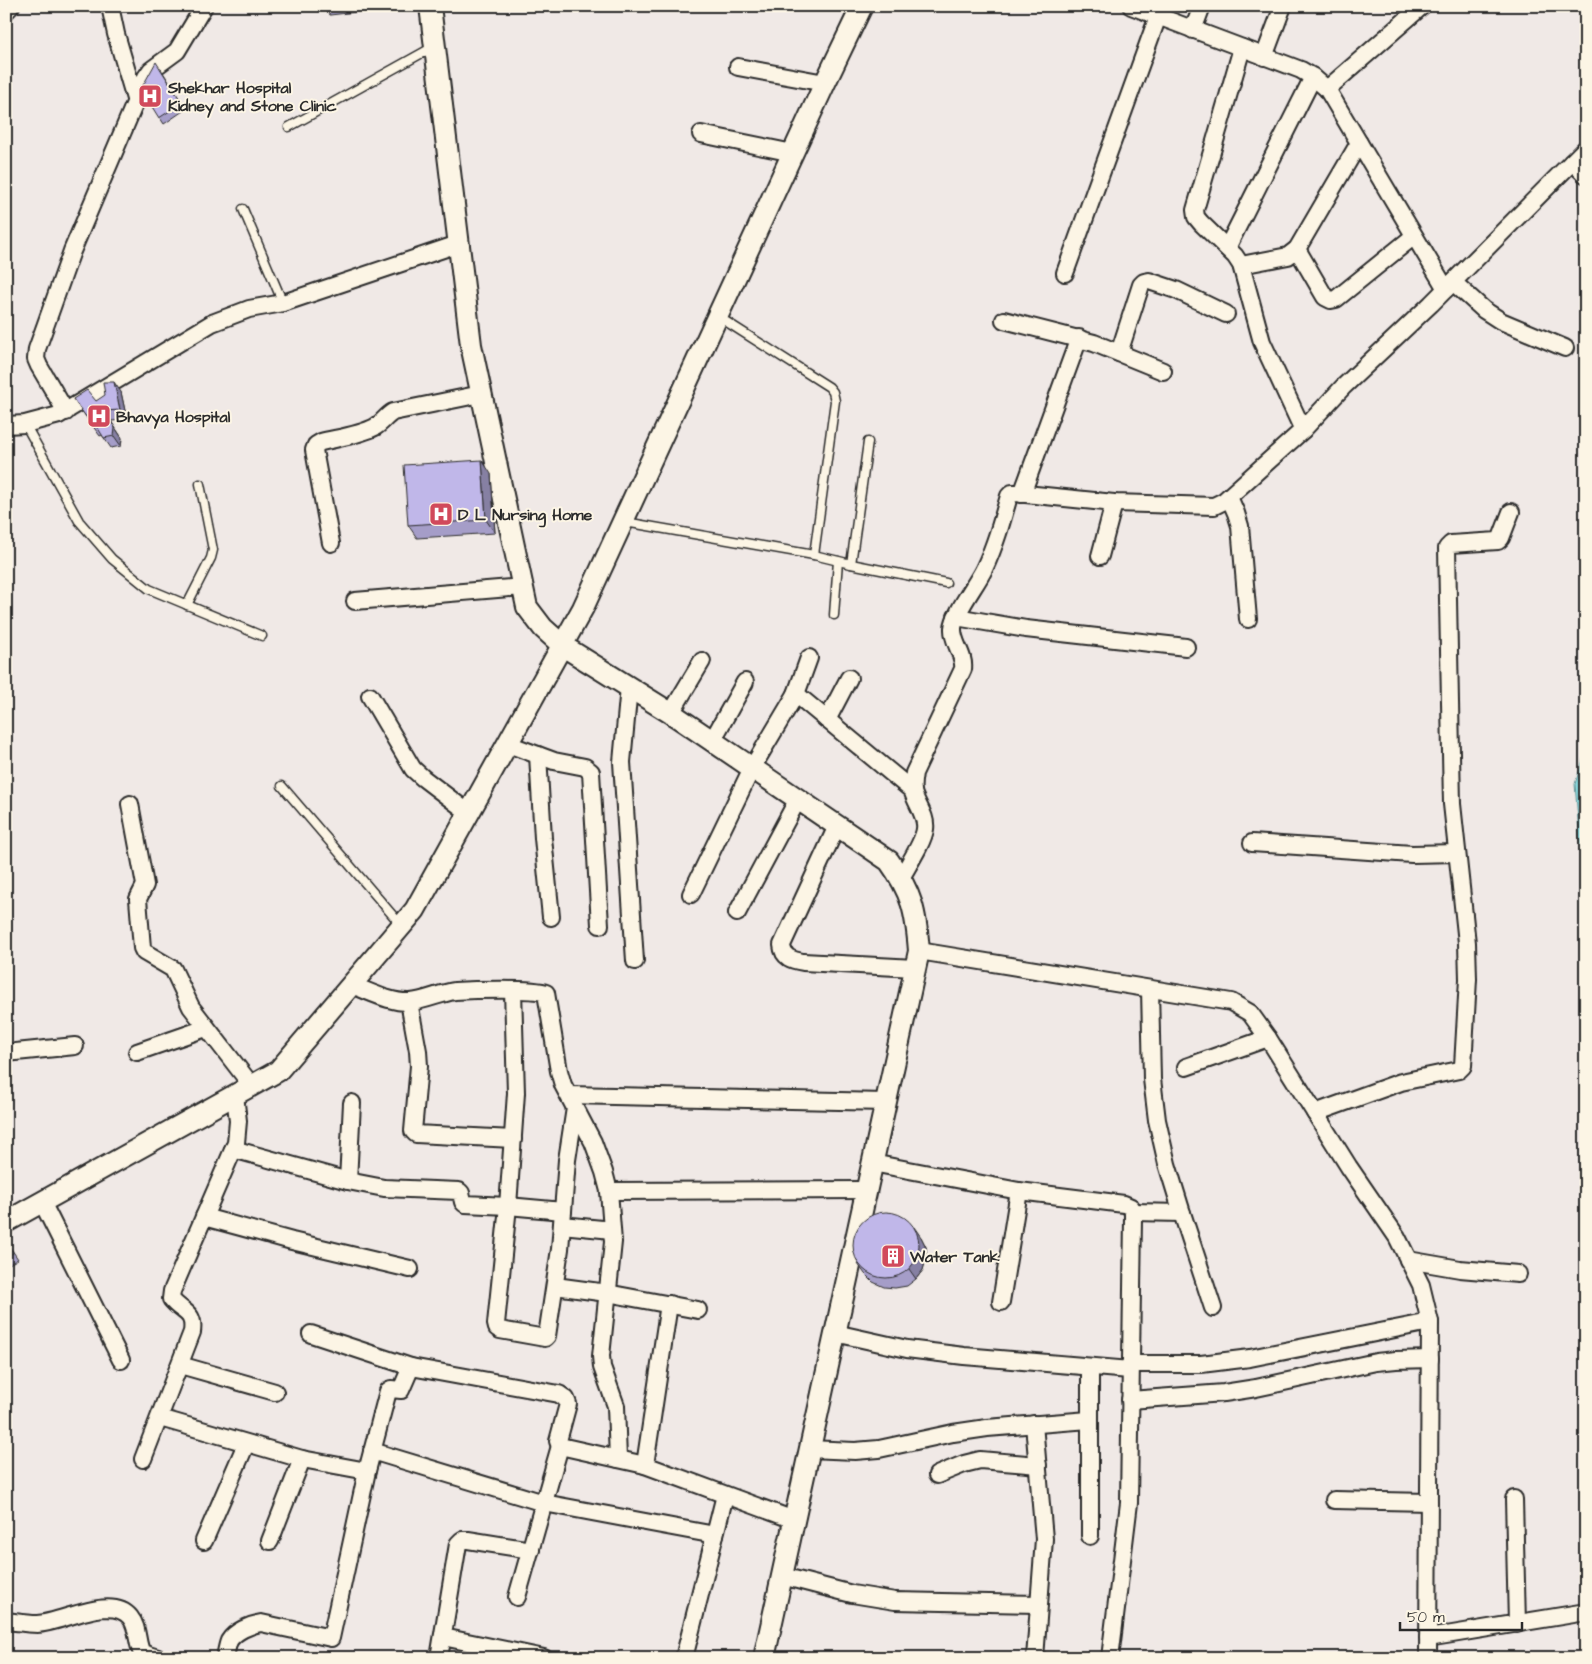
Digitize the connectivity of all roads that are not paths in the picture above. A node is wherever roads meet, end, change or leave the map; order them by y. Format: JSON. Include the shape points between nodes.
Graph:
{"nodes":[{"id":1,"x":11,"y":6,"type":"edge"},
{"id":2,"x":110,"y":6,"type":"edge"},
{"id":3,"x":204,"y":6,"type":"edge"},
{"id":4,"x":430,"y":6,"type":"edge"},
{"id":5,"x":862,"y":6,"type":"edge"},
{"id":6,"x":1131,"y":6,"type":"edge"},
{"id":7,"x":1202,"y":6,"type":"edge"},
{"id":8,"x":1283,"y":6,"type":"edge"},
{"id":9,"x":1422,"y":6,"type":"edge"},
{"id":10,"x":6,"y":11,"type":"edge"},
{"id":11,"x":1159,"y":11,"type":"edge"},
{"id":12,"x":1194,"y":30,"type":"junction"},
{"id":13,"x":434,"y":46,"type":"junction"},
{"id":14,"x":1242,"y":48,"type":"junction"},
{"id":15,"x":1264,"y":57,"type":"junction"},
{"id":16,"x":738,"y":67,"type":"dead end"},
{"id":17,"x":1313,"y":77,"type":"junction"},
{"id":18,"x":825,"y":83,"type":"junction"},
{"id":19,"x":1327,"y":89,"type":"junction"},
{"id":20,"x":136,"y":99,"type":"junction"},
{"id":21,"x":289,"y":127,"type":"dead end"},
{"id":22,"x":701,"y":134,"type":"dead end"},
{"id":23,"x":1359,"y":143,"type":"junction"},
{"id":24,"x":1586,"y":148,"type":"edge"},
{"id":25,"x":793,"y":153,"type":"junction"},
{"id":26,"x":1572,"y":162,"type":"junction"},
{"id":27,"x":1586,"y":175,"type":"edge"},
{"id":28,"x":244,"y":209,"type":"dead end"},
{"id":29,"x":1414,"y":236,"type":"junction"},
{"id":30,"x":458,"y":244,"type":"junction"},
{"id":31,"x":1227,"y":248,"type":"junction"},
{"id":32,"x":1297,"y":249,"type":"junction"},
{"id":33,"x":1241,"y":265,"type":"junction"},
{"id":34,"x":1065,"y":273,"type":"dead end"},
{"id":35,"x":1449,"y":286,"type":"junction"},
{"id":36,"x":283,"y":303,"type":"junction"},
{"id":37,"x":1226,"y":314,"type":"dead end"},
{"id":38,"x":718,"y":316,"type":"junction"},
{"id":39,"x":1004,"y":320,"type":"dead end"},
{"id":40,"x":1079,"y":338,"type":"junction"},
{"id":41,"x":1566,"y":348,"type":"dead end"},
{"id":42,"x":1119,"y":353,"type":"junction"},
{"id":43,"x":1163,"y":371,"type":"dead end"},
{"id":44,"x":481,"y":394,"type":"junction"},
{"id":45,"x":66,"y":412,"type":"junction"},
{"id":46,"x":25,"y":424,"type":"junction"},
{"id":47,"x":6,"y":425,"type":"edge"},
{"id":48,"x":1304,"y":430,"type":"junction"},
{"id":49,"x":868,"y":442,"type":"dead end"},
{"id":50,"x":200,"y":484,"type":"dead end"},
{"id":51,"x":1022,"y":494,"type":"junction"},
{"id":52,"x":1229,"y":497,"type":"junction"},
{"id":53,"x":1114,"y":502,"type":"junction"},
{"id":54,"x":1511,"y":512,"type":"dead end"},
{"id":55,"x":623,"y":522,"type":"junction"},
{"id":56,"x":331,"y":543,"type":"dead end"},
{"id":57,"x":814,"y":555,"type":"junction"},
{"id":58,"x":1100,"y":556,"type":"dead end"},
{"id":59,"x":838,"y":561,"type":"junction"},
{"id":60,"x":850,"y":564,"type":"junction"},
{"id":61,"x":946,"y":582,"type":"dead end"},
{"id":62,"x":523,"y":587,"type":"junction"},
{"id":63,"x":355,"y":601,"type":"dead end"},
{"id":64,"x":187,"y":605,"type":"junction"},
{"id":65,"x":834,"y":615,"type":"dead end"},
{"id":66,"x":956,"y":617,"type":"junction"},
{"id":67,"x":1248,"y":619,"type":"dead end"},
{"id":68,"x":262,"y":636,"type":"dead end"},
{"id":69,"x":563,"y":646,"type":"junction"},
{"id":70,"x":1186,"y":647,"type":"dead end"},
{"id":71,"x":809,"y":658,"type":"dead end"},
{"id":72,"x":702,"y":661,"type":"dead end"},
{"id":73,"x":849,"y":678,"type":"dead end"},
{"id":74,"x":745,"y":682,"type":"dead end"},
{"id":75,"x":629,"y":687,"type":"junction"},
{"id":76,"x":796,"y":694,"type":"junction"},
{"id":77,"x":370,"y":696,"type":"dead end"},
{"id":78,"x":671,"y":713,"type":"junction"},
{"id":79,"x":826,"y":720,"type":"junction"},
{"id":80,"x":712,"y":741,"type":"junction"},
{"id":81,"x":508,"y":744,"type":"junction"},
{"id":82,"x":538,"y":755,"type":"junction"},
{"id":83,"x":752,"y":768,"type":"junction"},
{"id":84,"x":282,"y":786,"type":"dead end"},
{"id":85,"x":913,"y":791,"type":"junction"},
{"id":86,"x":798,"y":799,"type":"junction"},
{"id":87,"x":130,"y":804,"type":"dead end"},
{"id":88,"x":469,"y":813,"type":"junction"},
{"id":89,"x":837,"y":826,"type":"junction"},
{"id":90,"x":1252,"y":843,"type":"dead end"},
{"id":91,"x":1457,"y":853,"type":"junction"},
{"id":92,"x":901,"y":878,"type":"junction"},
{"id":93,"x":691,"y":894,"type":"dead end"},
{"id":94,"x":737,"y":913,"type":"dead end"},
{"id":95,"x":551,"y":917,"type":"dead end"},
{"id":96,"x":600,"y":925,"type":"dead end"},
{"id":97,"x":402,"y":926,"type":"junction"},
{"id":98,"x":917,"y":959,"type":"junction"},
{"id":99,"x":635,"y":961,"type":"dead end"},
{"id":100,"x":351,"y":985,"type":"junction"},
{"id":101,"x":1150,"y":989,"type":"junction"},
{"id":102,"x":513,"y":990,"type":"junction"},
{"id":103,"x":409,"y":1002,"type":"junction"},
{"id":104,"x":206,"y":1028,"type":"junction"},
{"id":105,"x":1268,"y":1038,"type":"junction"},
{"id":106,"x":75,"y":1046,"type":"dead end"},
{"id":107,"x":137,"y":1052,"type":"dead end"},
{"id":108,"x":6,"y":1053,"type":"edge"},
{"id":109,"x":1186,"y":1067,"type":"dead end"},
{"id":110,"x":243,"y":1090,"type":"junction"},
{"id":111,"x":572,"y":1101,"type":"junction"},
{"id":112,"x":886,"y":1102,"type":"junction"},
{"id":113,"x":352,"y":1103,"type":"dead end"},
{"id":114,"x":1315,"y":1113,"type":"junction"},
{"id":115,"x":513,"y":1139,"type":"junction"},
{"id":116,"x":233,"y":1149,"type":"junction"},
{"id":117,"x":872,"y":1163,"type":"junction"},
{"id":118,"x":348,"y":1181,"type":"junction"},
{"id":119,"x":866,"y":1190,"type":"junction"},
{"id":120,"x":609,"y":1191,"type":"junction"},
{"id":121,"x":1018,"y":1191,"type":"junction"},
{"id":122,"x":42,"y":1202,"type":"junction"},
{"id":123,"x":508,"y":1206,"type":"junction"},
{"id":124,"x":1133,"y":1212,"type":"junction"},
{"id":125,"x":1182,"y":1213,"type":"junction"},
{"id":126,"x":204,"y":1216,"type":"junction"},
{"id":127,"x":562,"y":1218,"type":"junction"},
{"id":128,"x":6,"y":1222,"type":"edge"},
{"id":129,"x":612,"y":1230,"type":"junction"},
{"id":130,"x":1408,"y":1260,"type":"junction"},
{"id":131,"x":410,"y":1269,"type":"dead end"},
{"id":132,"x":1518,"y":1274,"type":"dead end"},
{"id":133,"x":555,"y":1286,"type":"junction"},
{"id":134,"x":607,"y":1293,"type":"junction"},
{"id":135,"x":1001,"y":1302,"type":"dead end"},
{"id":136,"x":669,"y":1304,"type":"junction"},
{"id":137,"x":1213,"y":1308,"type":"dead end"},
{"id":138,"x":698,"y":1310,"type":"dead end"},
{"id":139,"x":1430,"y":1322,"type":"junction"},
{"id":140,"x":311,"y":1334,"type":"dead end"},
{"id":141,"x":835,"y":1334,"type":"junction"},
{"id":142,"x":1430,"y":1359,"type":"junction"},
{"id":143,"x":121,"y":1360,"type":"dead end"},
{"id":144,"x":180,"y":1365,"type":"junction"},
{"id":145,"x":411,"y":1367,"type":"junction"},
{"id":146,"x":1090,"y":1367,"type":"junction"},
{"id":147,"x":1130,"y":1367,"type":"junction"},
{"id":148,"x":275,"y":1392,"type":"dead end"},
{"id":149,"x":1130,"y":1400,"type":"junction"},
{"id":150,"x":160,"y":1418,"type":"junction"},
{"id":151,"x":1089,"y":1420,"type":"junction"},
{"id":152,"x":1034,"y":1424,"type":"junction"},
{"id":153,"x":246,"y":1444,"type":"junction"},
{"id":154,"x":560,"y":1446,"type":"junction"},
{"id":155,"x":810,"y":1449,"type":"junction"},
{"id":156,"x":372,"y":1451,"type":"junction"},
{"id":157,"x":618,"y":1458,"type":"junction"},
{"id":158,"x":143,"y":1459,"type":"dead end"},
{"id":159,"x":302,"y":1459,"type":"junction"},
{"id":160,"x":645,"y":1465,"type":"junction"},
{"id":161,"x":1038,"y":1465,"type":"junction"},
{"id":162,"x":367,"y":1471,"type":"junction"},
{"id":163,"x":938,"y":1476,"type":"dead end"},
{"id":164,"x":725,"y":1495,"type":"junction"},
{"id":165,"x":1514,"y":1499,"type":"dead end"},
{"id":166,"x":1334,"y":1500,"type":"dead end"},
{"id":167,"x":1429,"y":1502,"type":"junction"},
{"id":168,"x":544,"y":1503,"type":"junction"},
{"id":169,"x":794,"y":1520,"type":"junction"},
{"id":170,"x":715,"y":1535,"type":"junction"},
{"id":171,"x":1090,"y":1536,"type":"dead end"},
{"id":172,"x":204,"y":1542,"type":"dead end"},
{"id":173,"x":270,"y":1542,"type":"dead end"},
{"id":174,"x":530,"y":1550,"type":"junction"},
{"id":175,"x":782,"y":1576,"type":"junction"},
{"id":176,"x":518,"y":1597,"type":"dead end"},
{"id":177,"x":1039,"y":1604,"type":"junction"},
{"id":178,"x":1586,"y":1612,"type":"edge"},
{"id":179,"x":6,"y":1621,"type":"edge"},
{"id":180,"x":1517,"y":1624,"type":"junction"},
{"id":181,"x":443,"y":1637,"type":"junction"},
{"id":182,"x":1428,"y":1638,"type":"junction"},
{"id":183,"x":158,"y":1658,"type":"edge"},
{"id":184,"x":225,"y":1658,"type":"edge"},
{"id":185,"x":439,"y":1658,"type":"edge"},
{"id":186,"x":544,"y":1658,"type":"edge"},
{"id":187,"x":684,"y":1658,"type":"edge"},
{"id":188,"x":764,"y":1658,"type":"edge"},
{"id":189,"x":1035,"y":1658,"type":"edge"},
{"id":190,"x":1110,"y":1658,"type":"edge"},
{"id":191,"x":1428,"y":1658,"type":"edge"}],
"edges":[{"from":1,"to":10,"type":"street"},
{"from":2,"to":20,"type":"street"},
{"from":3,"to":20,"type":"street","via":[[177,51],[151,70]]},
{"from":4,"to":13,"type":"street"},
{"from":5,"to":18,"type":"street"},
{"from":6,"to":11,"type":"street"},
{"from":7,"to":12,"type":"street"},
{"from":8,"to":15,"type":"street"},
{"from":9,"to":19,"type":"street"},
{"from":11,"to":12,"type":"street"},
{"from":11,"to":34,"type":"street"},
{"from":12,"to":14,"type":"street"},
{"from":13,"to":21,"type":"lane"},
{"from":13,"to":30,"type":"street"},
{"from":14,"to":15,"type":"street"},
{"from":14,"to":31,"type":"street","via":[[1195,210],[1201,223]]},
{"from":15,"to":17,"type":"street"},
{"from":16,"to":18,"type":"street"},
{"from":17,"to":19,"type":"street"},
{"from":17,"to":31,"type":"street"},
{"from":18,"to":25,"type":"street"},
{"from":19,"to":23,"type":"street"},
{"from":20,"to":45,"type":"street","via":[[72,251],[37,349],[39,366]]},
{"from":22,"to":25,"type":"street"},
{"from":23,"to":29,"type":"street"},
{"from":23,"to":32,"type":"street"},
{"from":24,"to":26,"type":"street"},
{"from":25,"to":38,"type":"street"},
{"from":26,"to":27,"type":"street"},
{"from":26,"to":35,"type":"street"},
{"from":28,"to":36,"type":"lane"},
{"from":29,"to":32,"type":"street","via":[[1331,300],[1325,297]]},
{"from":29,"to":35,"type":"street"},
{"from":30,"to":36,"type":"street"},
{"from":30,"to":44,"type":"street"},
{"from":31,"to":33,"type":"street"},
{"from":32,"to":33,"type":"street","via":[[1288,256]]},
{"from":33,"to":48,"type":"street","via":[[1262,342]]},
{"from":35,"to":41,"type":"street","via":[[1501,321]]},
{"from":35,"to":48,"type":"street","via":[[1343,387]]},
{"from":36,"to":45,"type":"street","via":[[249,309],[212,323]]},
{"from":37,"to":42,"type":"street","via":[[1176,290],[1144,282]]},
{"from":38,"to":55,"type":"street"},
{"from":38,"to":57,"type":"lane","via":[[833,392],[835,401]]},
{"from":39,"to":40,"type":"street"},
{"from":40,"to":42,"type":"street"},
{"from":40,"to":51,"type":"street"},
{"from":42,"to":43,"type":"street"},
{"from":44,"to":56,"type":"street","via":[[393,412],[377,426],[316,445],[314,450]]},
{"from":44,"to":62,"type":"street"},
{"from":45,"to":46,"type":"street"},
{"from":46,"to":47,"type":"street"},
{"from":46,"to":64,"type":"lane","via":[[79,521],[112,559],[149,590]]},
{"from":48,"to":52,"type":"street"},
{"from":49,"to":60,"type":"lane"},
{"from":50,"to":64,"type":"lane","via":[[213,550]]},
{"from":51,"to":53,"type":"street"},
{"from":51,"to":66,"type":"street","via":[[1012,493],[1010,496],[993,548]]},
{"from":52,"to":53,"type":"street","via":[[1214,506]]},
{"from":52,"to":67,"type":"street","via":[[1240,526]]},
{"from":53,"to":58,"type":"street"},
{"from":54,"to":91,"type":"street","via":[[1498,541],[1451,544],[1448,548],[1452,804]]},
{"from":55,"to":57,"type":"lane"},
{"from":55,"to":69,"type":"street"},
{"from":57,"to":59,"type":"lane"},
{"from":59,"to":60,"type":"lane"},
{"from":59,"to":65,"type":"lane"},
{"from":60,"to":61,"type":"lane"},
{"from":62,"to":63,"type":"street"},
{"from":62,"to":69,"type":"street","via":[[527,607]]},
{"from":64,"to":68,"type":"lane"},
{"from":66,"to":70,"type":"street","via":[[1026,629]]},
{"from":66,"to":85,"type":"street","via":[[954,637],[963,669],[914,773]]},
{"from":69,"to":75,"type":"street"},
{"from":69,"to":81,"type":"street"},
{"from":71,"to":76,"type":"street"},
{"from":72,"to":78,"type":"street"},
{"from":73,"to":79,"type":"street"},
{"from":74,"to":80,"type":"street"},
{"from":75,"to":78,"type":"street"},
{"from":75,"to":99,"type":"street","via":[[622,762]]},
{"from":76,"to":79,"type":"street"},
{"from":76,"to":83,"type":"street"},
{"from":77,"to":88,"type":"street","via":[[413,769]]},
{"from":78,"to":80,"type":"street"},
{"from":79,"to":85,"type":"street"},
{"from":80,"to":83,"type":"street"},
{"from":81,"to":82,"type":"street"},
{"from":81,"to":88,"type":"street"},
{"from":82,"to":95,"type":"street"},
{"from":82,"to":96,"type":"street","via":[[554,762],[585,767],[591,772]]},
{"from":83,"to":86,"type":"street"},
{"from":83,"to":93,"type":"street"},
{"from":84,"to":97,"type":"lane"},
{"from":85,"to":92,"type":"street","via":[[925,829]]},
{"from":86,"to":89,"type":"street"},
{"from":86,"to":94,"type":"street"},
{"from":87,"to":104,"type":"street","via":[[145,885],[138,899],[142,948],[173,969],[191,1007]]},
{"from":88,"to":97,"type":"street","via":[[415,910]]},
{"from":89,"to":92,"type":"street","via":[[889,861]]},
{"from":89,"to":98,"type":"street","via":[[782,945],[782,952],[788,958],[803,962]]},
{"from":90,"to":91,"type":"street","via":[[1412,854]]},
{"from":91,"to":114,"type":"street","via":[[1468,979],[1463,1066],[1459,1070],[1401,1082]]},
{"from":92,"to":98,"type":"street","via":[[917,921]]},
{"from":97,"to":100,"type":"street"},
{"from":98,"to":101,"type":"street"},
{"from":98,"to":112,"type":"street"},
{"from":100,"to":103,"type":"street","via":[[389,999]]},
{"from":100,"to":110,"type":"street","via":[[278,1072]]},
{"from":101,"to":105,"type":"street","via":[[1231,1002],[1250,1012]]},
{"from":101,"to":125,"type":"street","via":[[1156,1120]]},
{"from":102,"to":103,"type":"street","via":[[455,991]]},
{"from":102,"to":111,"type":"street","via":[[546,993],[559,1070]]},
{"from":102,"to":115,"type":"street","via":[[516,1093]]},
{"from":103,"to":115,"type":"street","via":[[419,1066],[413,1131],[416,1134]]},
{"from":104,"to":107,"type":"street"},
{"from":104,"to":110,"type":"street"},
{"from":105,"to":109,"type":"street"},
{"from":105,"to":114,"type":"street"},
{"from":106,"to":108,"type":"street"},
{"from":110,"to":116,"type":"street"},
{"from":110,"to":122,"type":"street"},
{"from":111,"to":112,"type":"street"},
{"from":111,"to":120,"type":"street","via":[[593,1142]]},
{"from":111,"to":127,"type":"street"},
{"from":112,"to":117,"type":"street"},
{"from":113,"to":118,"type":"street"},
{"from":114,"to":130,"type":"street","via":[[1397,1237]]},
{"from":115,"to":123,"type":"street"},
{"from":116,"to":118,"type":"street"},
{"from":116,"to":126,"type":"street"},
{"from":117,"to":119,"type":"street"},
{"from":117,"to":121,"type":"street"},
{"from":118,"to":123,"type":"street","via":[[384,1188],[459,1192],[464,1203]]},
{"from":119,"to":120,"type":"street"},
{"from":119,"to":141,"type":"street"},
{"from":120,"to":129,"type":"street"},
{"from":121,"to":124,"type":"street","via":[[1124,1204]]},
{"from":121,"to":135,"type":"street"},
{"from":122,"to":128,"type":"street"},
{"from":122,"to":143,"type":"street"},
{"from":123,"to":127,"type":"street"},
{"from":123,"to":133,"type":"street","via":[[497,1328],[546,1337]]},
{"from":124,"to":125,"type":"street"},
{"from":124,"to":147,"type":"street"},
{"from":125,"to":137,"type":"street"},
{"from":126,"to":131,"type":"street"},
{"from":126,"to":144,"type":"street","via":[[172,1291],[171,1298],[190,1314],[193,1322]]},
{"from":127,"to":129,"type":"street"},
{"from":127,"to":133,"type":"street"},
{"from":129,"to":134,"type":"street"},
{"from":130,"to":132,"type":"street"},
{"from":130,"to":139,"type":"street","via":[[1421,1285]]},
{"from":133,"to":134,"type":"street"},
{"from":134,"to":136,"type":"street"},
{"from":134,"to":157,"type":"street","via":[[601,1356],[616,1406]]},
{"from":136,"to":138,"type":"street"},
{"from":136,"to":160,"type":"street"},
{"from":139,"to":142,"type":"street"},
{"from":139,"to":147,"type":"street","via":[[1250,1358]]},
{"from":140,"to":145,"type":"street"},
{"from":141,"to":146,"type":"street","via":[[908,1349]]},
{"from":141,"to":155,"type":"street"},
{"from":142,"to":149,"type":"street","via":[[1376,1362],[1224,1393]]},
{"from":142,"to":167,"type":"street"},
{"from":144,"to":148,"type":"street"},
{"from":144,"to":150,"type":"street"},
{"from":145,"to":154,"type":"street","via":[[564,1396],[568,1404],[558,1442]]},
{"from":145,"to":156,"type":"street","via":[[401,1390],[388,1391]]},
{"from":146,"to":147,"type":"street"},
{"from":146,"to":151,"type":"street"},
{"from":147,"to":149,"type":"street"},
{"from":149,"to":190,"type":"street","via":[[1129,1504]]},
{"from":150,"to":153,"type":"street"},
{"from":150,"to":158,"type":"street"},
{"from":151,"to":152,"type":"street"},
{"from":151,"to":171,"type":"street"},
{"from":152,"to":155,"type":"street","via":[[953,1433],[854,1452]]},
{"from":152,"to":161,"type":"street"},
{"from":153,"to":159,"type":"street"},
{"from":153,"to":172,"type":"street"},
{"from":154,"to":157,"type":"street"},
{"from":154,"to":168,"type":"street"},
{"from":155,"to":169,"type":"street"},
{"from":156,"to":162,"type":"street"},
{"from":156,"to":168,"type":"street"},
{"from":157,"to":160,"type":"street"},
{"from":159,"to":162,"type":"street"},
{"from":159,"to":173,"type":"street"},
{"from":160,"to":164,"type":"street"},
{"from":161,"to":163,"type":"street","via":[[980,1460]]},
{"from":161,"to":177,"type":"street","via":[[1044,1539]]},
{"from":162,"to":184,"type":"street","via":[[331,1638],[253,1624],[229,1642]]},
{"from":164,"to":169,"type":"street"},
{"from":164,"to":170,"type":"street"},
{"from":165,"to":180,"type":"street"},
{"from":166,"to":167,"type":"street"},
{"from":167,"to":182,"type":"street"},
{"from":168,"to":170,"type":"street"},
{"from":168,"to":174,"type":"street"},
{"from":169,"to":175,"type":"street"},
{"from":170,"to":187,"type":"street"},
{"from":174,"to":176,"type":"street"},
{"from":174,"to":181,"type":"street","via":[[468,1540],[458,1544]]},
{"from":175,"to":177,"type":"street","via":[[895,1601]]},
{"from":175,"to":188,"type":"street"},
{"from":177,"to":189,"type":"street"},
{"from":178,"to":180,"type":"street"},
{"from":179,"to":183,"type":"street","via":[[36,1624],[100,1608],[115,1608],[129,1615],[136,1627],[142,1653]]},
{"from":180,"to":182,"type":"street"},
{"from":181,"to":185,"type":"street"},
{"from":181,"to":186,"type":"street"},
{"from":182,"to":191,"type":"street"}]}
